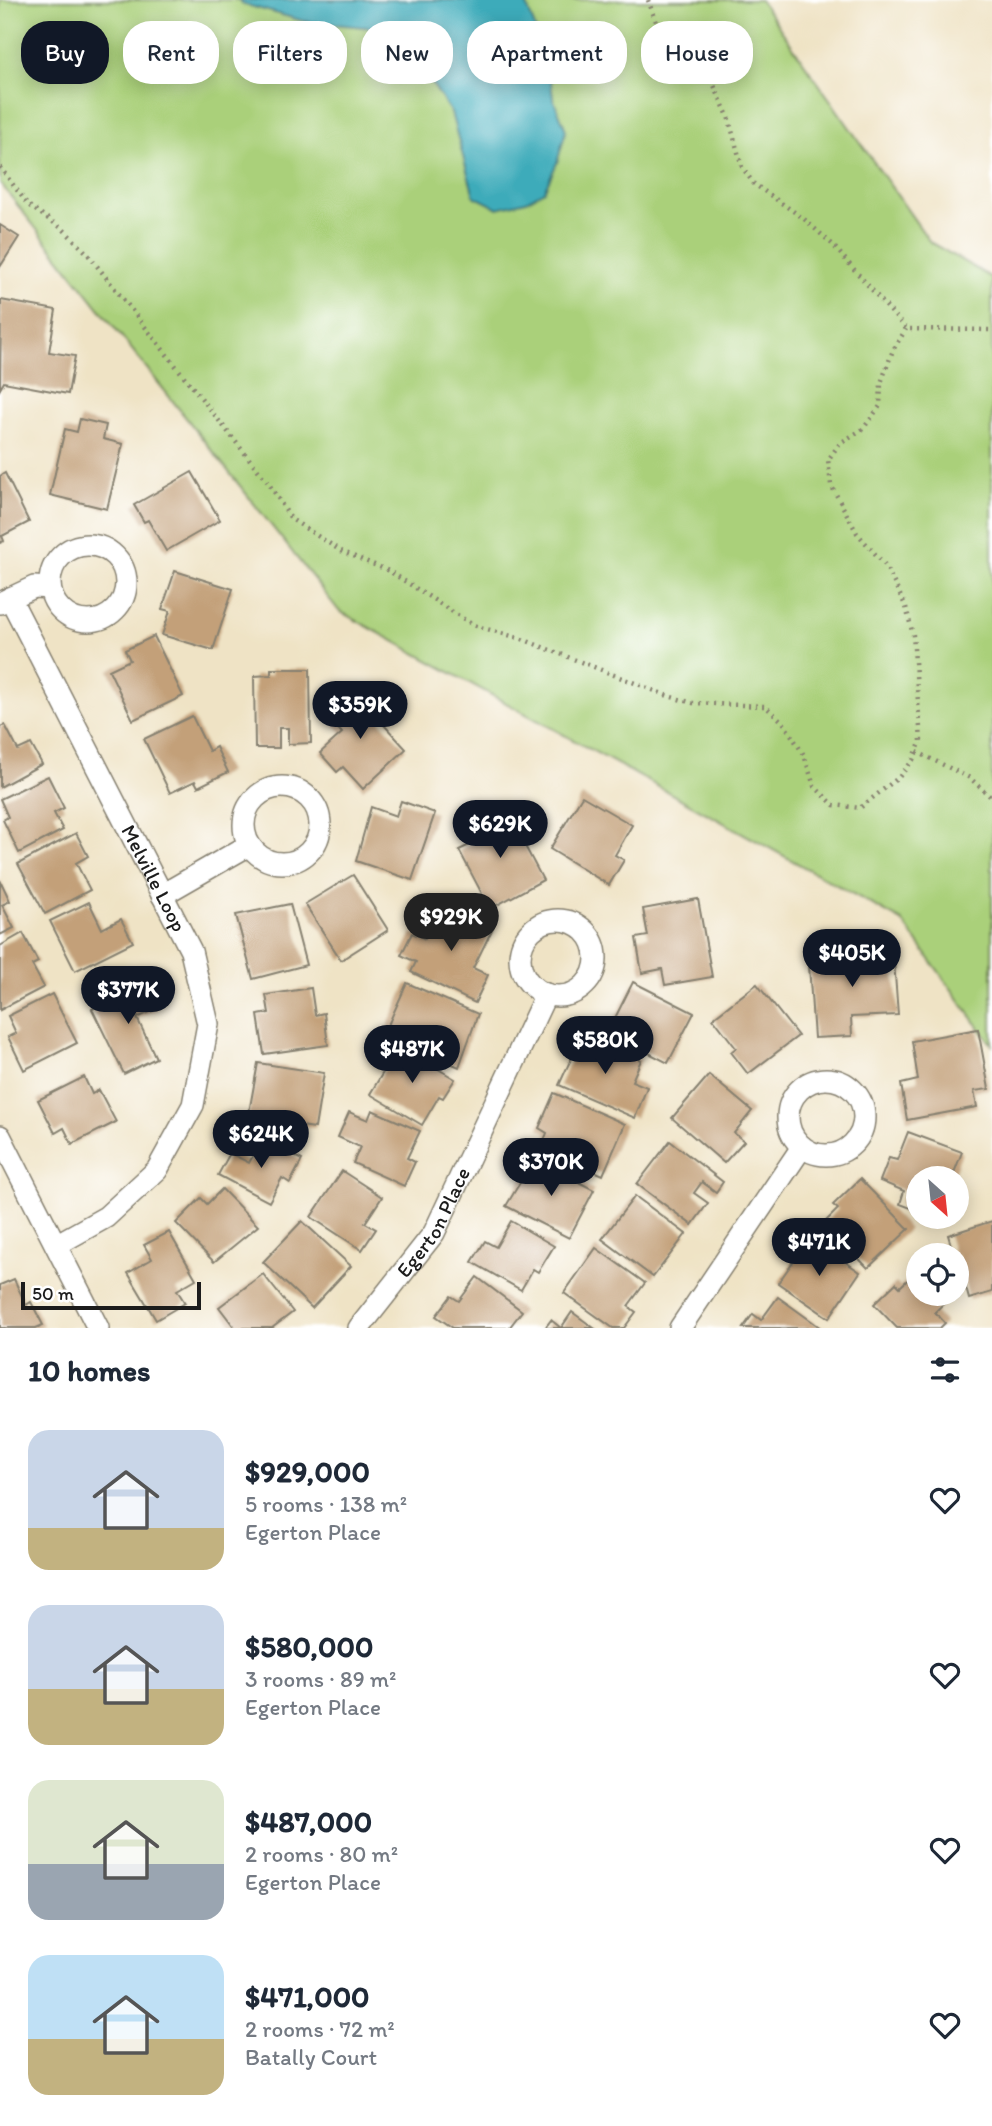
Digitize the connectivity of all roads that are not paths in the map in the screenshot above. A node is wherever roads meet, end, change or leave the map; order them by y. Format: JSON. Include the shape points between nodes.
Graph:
{"nodes":[{"id":1,"x":50,"y":588,"type":"dead end"},
{"id":2,"x":5,"y":601,"type":"edge"},
{"id":3,"x":249,"y":845,"type":"dead end"},
{"id":4,"x":162,"y":895,"type":"junction"},
{"id":5,"x":546,"y":994,"type":"dead end"},
{"id":6,"x":0,"y":1136,"type":"edge"},
{"id":7,"x":802,"y":1147,"type":"dead end"},
{"id":8,"x":55,"y":1245,"type":"junction"},
{"id":9,"x":98,"y":1328,"type":"edge"},
{"id":10,"x":359,"y":1328,"type":"edge"},
{"id":11,"x":680,"y":1328,"type":"edge"}],
"edges":[{"from":1,"to":2,"type":"street","name":"Melville Loop","via":[[34,587]]},
{"from":2,"to":4,"type":"street","name":"Melville Loop"},
{"from":3,"to":4,"type":"street"},
{"from":4,"to":8,"type":"street","name":"Melville Loop","via":[[191,951],[208,1024],[193,1105],[158,1170],[106,1217]]},
{"from":5,"to":10,"type":"street","name":"Egerton Place","via":[[434,1233]]},
{"from":6,"to":8,"type":"street"},
{"from":7,"to":11,"type":"street"},
{"from":8,"to":9,"type":"street"}]}
